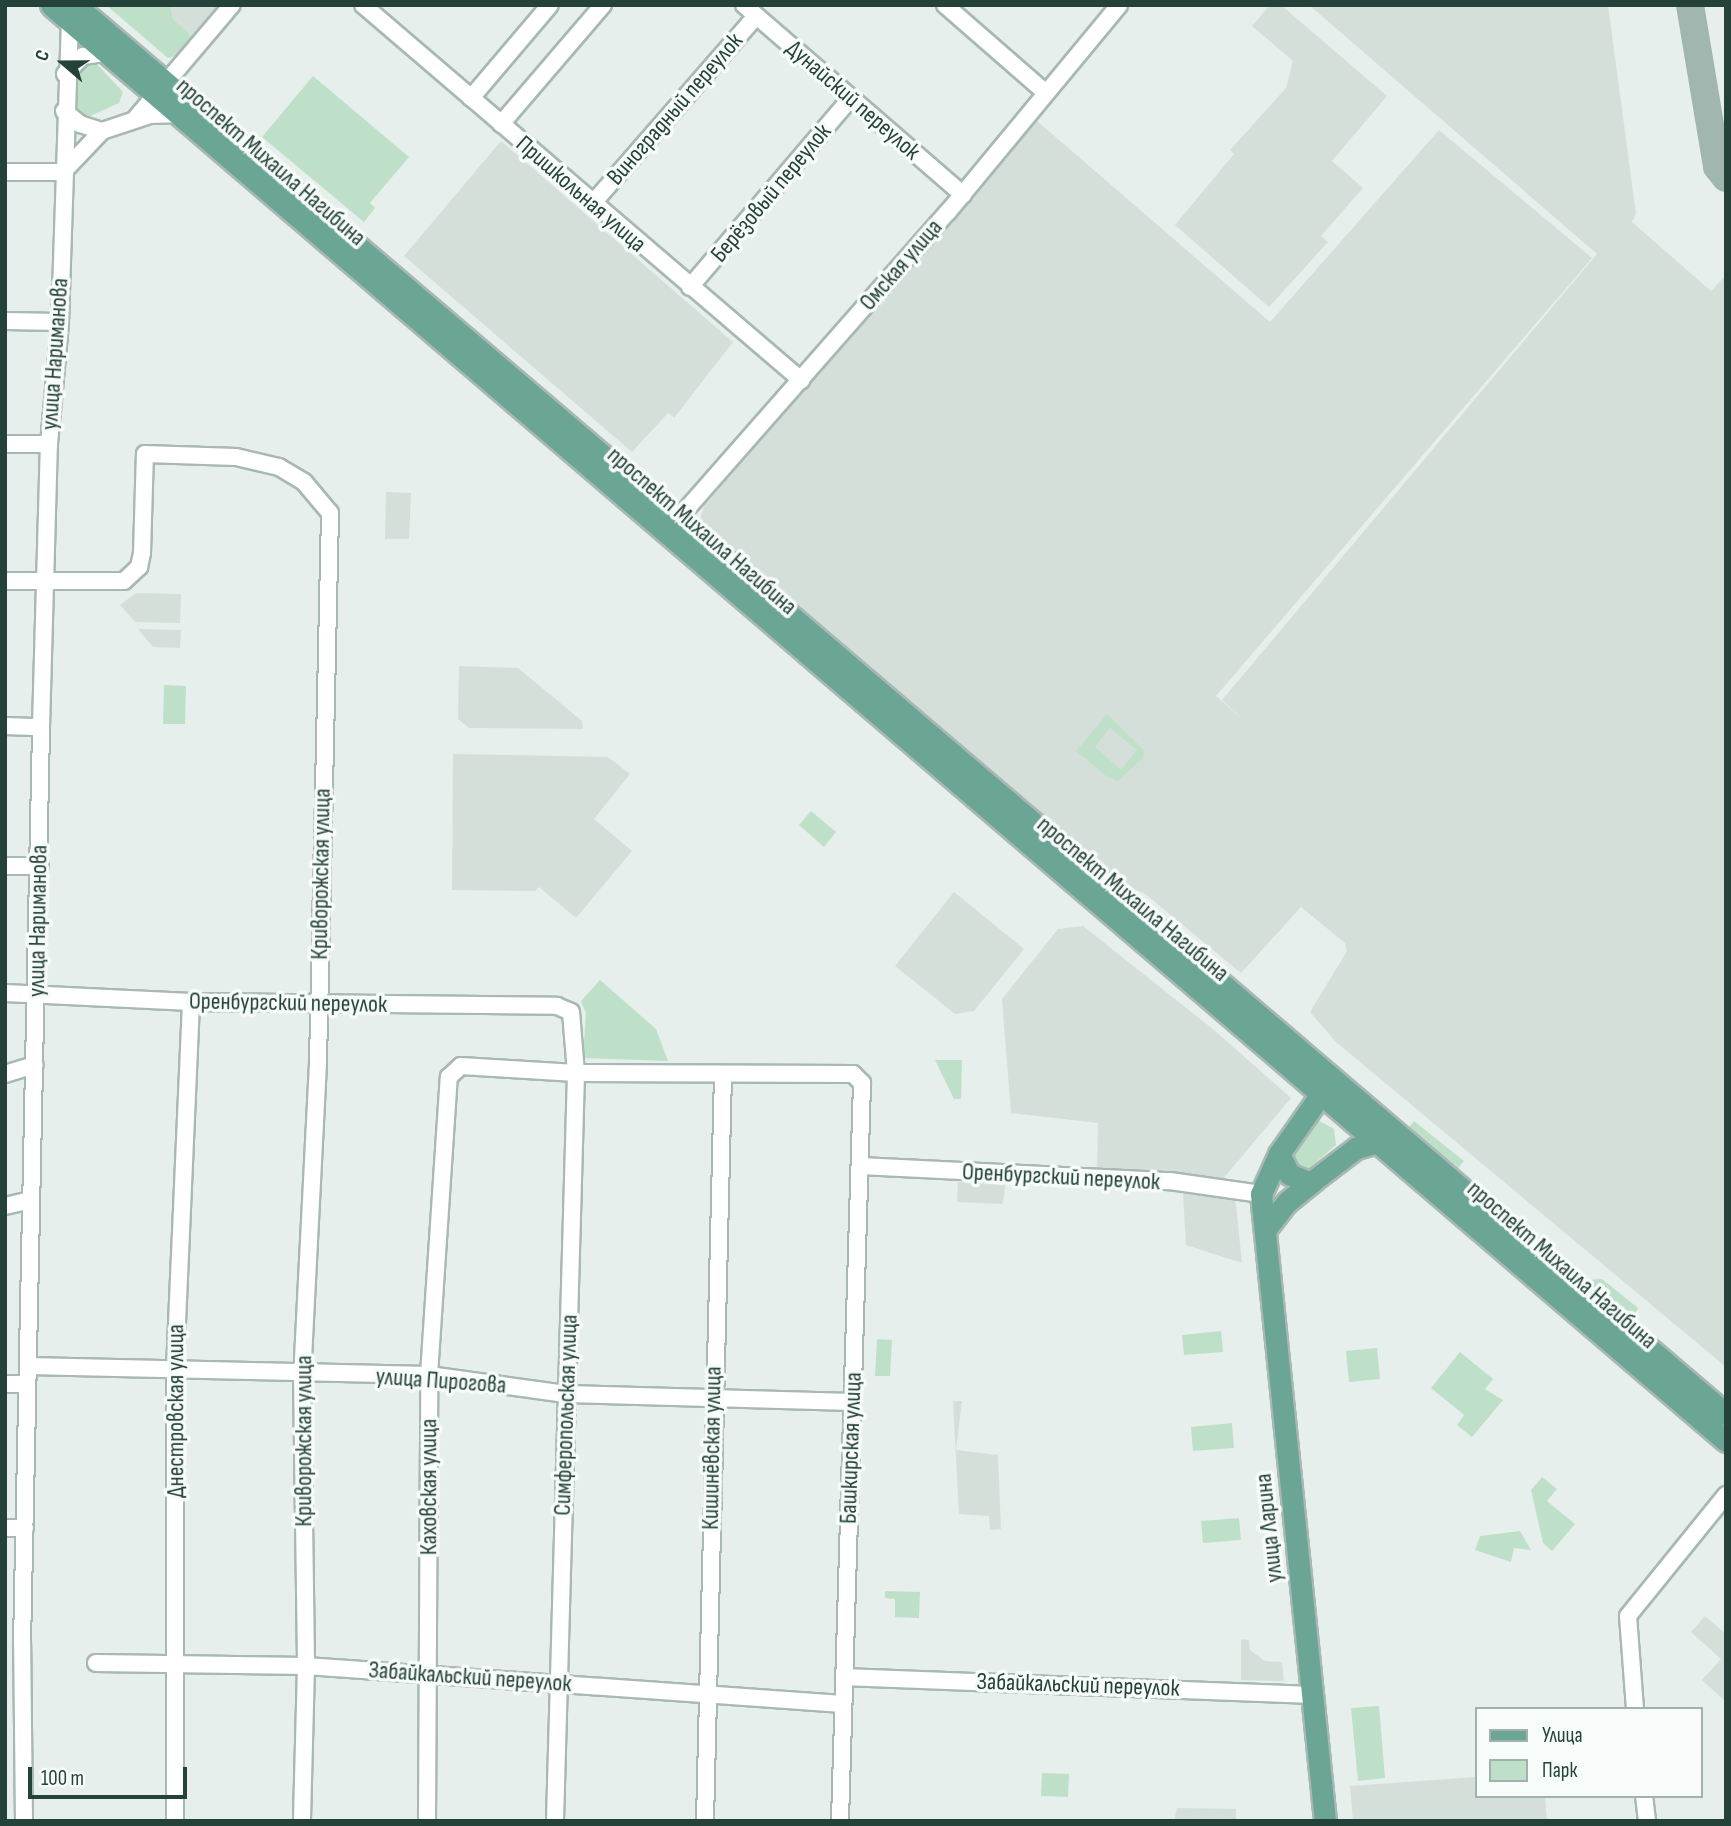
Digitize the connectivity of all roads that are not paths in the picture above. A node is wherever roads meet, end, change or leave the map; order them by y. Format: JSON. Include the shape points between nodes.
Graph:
{"nodes":[{"id":1,"x":51,"y":5,"type":"edge"},
{"id":2,"x":232,"y":5,"type":"edge"},
{"id":3,"x":363,"y":5,"type":"edge"},
{"id":4,"x":390,"y":5,"type":"edge"},
{"id":5,"x":550,"y":5,"type":"edge"},
{"id":6,"x":603,"y":5,"type":"edge"},
{"id":7,"x":945,"y":5,"type":"edge"},
{"id":8,"x":1119,"y":5,"type":"edge"},
{"id":9,"x":750,"y":10,"type":"edge"},
{"id":10,"x":72,"y":13,"type":"edge"},
{"id":11,"x":379,"y":18,"type":"junction"},
{"id":12,"x":104,"y":52,"type":"junction"},
{"id":13,"x":65,"y":74,"type":"junction"},
{"id":14,"x":148,"y":78,"type":"junction"},
{"id":15,"x":1046,"y":93,"type":"junction"},
{"id":16,"x":471,"y":98,"type":"junction"},
{"id":17,"x":851,"y":98,"type":"junction"},
{"id":18,"x":64,"y":111,"type":"junction"},
{"id":19,"x":174,"y":114,"type":"junction"},
{"id":20,"x":136,"y":118,"type":"junction"},
{"id":21,"x":501,"y":124,"type":"junction"},
{"id":22,"x":102,"y":131,"type":"junction"},
{"id":23,"x":5,"y":172,"type":"edge"},
{"id":24,"x":63,"y":172,"type":"junction"},
{"id":25,"x":962,"y":195,"type":"junction"},
{"id":26,"x":593,"y":203,"type":"junction"},
{"id":27,"x":690,"y":288,"type":"junction"},
{"id":28,"x":5,"y":321,"type":"edge"},
{"id":29,"x":60,"y":322,"type":"junction"},
{"id":30,"x":801,"y":380,"type":"junction"},
{"id":31,"x":5,"y":444,"type":"edge"},
{"id":32,"x":48,"y":444,"type":"junction"},
{"id":33,"x":677,"y":520,"type":"junction"},
{"id":34,"x":5,"y":580,"type":"edge"},
{"id":35,"x":45,"y":581,"type":"junction"},
{"id":36,"x":5,"y":726,"type":"edge"},
{"id":37,"x":41,"y":727,"type":"junction"},
{"id":38,"x":5,"y":866,"type":"edge"},
{"id":39,"x":40,"y":866,"type":"junction"},
{"id":40,"x":5,"y":993,"type":"edge"},
{"id":41,"x":38,"y":994,"type":"junction"},
{"id":42,"x":191,"y":1002,"type":"junction"},
{"id":43,"x":318,"y":1004,"type":"junction"},
{"id":44,"x":570,"y":1010,"type":"joint"},
{"id":45,"x":35,"y":1065,"type":"junction"},
{"id":46,"x":576,"y":1073,"type":"junction"},
{"id":47,"x":5,"y":1074,"type":"edge"},
{"id":48,"x":723,"y":1076,"type":"junction"},
{"id":49,"x":1344,"y":1091,"type":"junction"},
{"id":50,"x":1321,"y":1094,"type":"junction"},
{"id":51,"x":1366,"y":1133,"type":"junction"},
{"id":52,"x":1279,"y":1154,"type":"junction"},
{"id":53,"x":860,"y":1166,"type":"junction"},
{"id":54,"x":1310,"y":1183,"type":"junction"},
{"id":55,"x":1261,"y":1194,"type":"junction"},
{"id":56,"x":30,"y":1200,"type":"junction"},
{"id":57,"x":1287,"y":1202,"type":"junction"},
{"id":58,"x":5,"y":1206,"type":"edge"},
{"id":59,"x":1265,"y":1230,"type":"junction"},
{"id":60,"x":28,"y":1366,"type":"junction"},
{"id":61,"x":175,"y":1369,"type":"junction"},
{"id":62,"x":302,"y":1375,"type":"junction"},
{"id":63,"x":429,"y":1375,"type":"junction"},
{"id":64,"x":5,"y":1384,"type":"edge"},
{"id":65,"x":27,"y":1384,"type":"junction"},
{"id":66,"x":566,"y":1394,"type":"junction"},
{"id":67,"x":712,"y":1399,"type":"junction"},
{"id":68,"x":853,"y":1402,"type":"junction"},
{"id":69,"x":1726,"y":1414,"type":"edge"},
{"id":70,"x":1726,"y":1441,"type":"edge"},
{"id":71,"x":1726,"y":1495,"type":"edge"},
{"id":72,"x":5,"y":1528,"type":"edge"},
{"id":73,"x":25,"y":1528,"type":"junction"},
{"id":74,"x":5,"y":1652,"type":"edge"},
{"id":75,"x":22,"y":1652,"type":"junction"},
{"id":76,"x":96,"y":1663,"type":"dead end"},
{"id":77,"x":177,"y":1664,"type":"junction"},
{"id":78,"x":306,"y":1666,"type":"junction"},
{"id":79,"x":430,"y":1674,"type":"junction"},
{"id":80,"x":844,"y":1677,"type":"junction"},
{"id":81,"x":558,"y":1684,"type":"junction"},
{"id":82,"x":709,"y":1695,"type":"junction"},
{"id":83,"x":1312,"y":1695,"type":"junction"},
{"id":84,"x":843,"y":1704,"type":"junction"},
{"id":85,"x":1635,"y":1707,"type":"edge"},
{"id":86,"x":1644,"y":1798,"type":"edge"},
{"id":87,"x":24,"y":1821,"type":"edge"},
{"id":88,"x":174,"y":1821,"type":"edge"},
{"id":89,"x":302,"y":1821,"type":"edge"},
{"id":90,"x":427,"y":1821,"type":"edge"},
{"id":91,"x":555,"y":1821,"type":"edge"},
{"id":92,"x":705,"y":1821,"type":"edge"},
{"id":93,"x":840,"y":1821,"type":"edge"},
{"id":94,"x":1325,"y":1821,"type":"edge"},
{"id":95,"x":1647,"y":1821,"type":"edge"}],
"edges":[{"from":1,"to":10,"type":"main road","name":"проспект Михаила Нагибина"},
{"from":2,"to":14,"type":"street"},
{"from":3,"to":11,"type":"street","name":"Пришкольная улица"},
{"from":4,"to":11,"type":"street"},
{"from":5,"to":16,"type":"street"},
{"from":6,"to":21,"type":"street"},
{"from":7,"to":15,"type":"street"},
{"from":8,"to":15,"type":"street","name":"Омская улица"},
{"from":9,"to":17,"type":"street","name":"Дунайский переулок"},
{"from":9,"to":26,"type":"street","name":"Виноградный переулок"},
{"from":10,"to":12,"type":"main road","name":"проспект Михаила Нагибина"},
{"from":10,"to":13,"type":"street","name":"улица Нариманова"},
{"from":10,"to":14,"type":"main road","name":"проспект Михаила Нагибина"},
{"from":11,"to":16,"type":"street","name":"Пришкольная улица"},
{"from":12,"to":13,"type":"street","via":[[83,57]]},
{"from":12,"to":14,"type":"main road","name":"проспект Михаила Нагибина"},
{"from":12,"to":14,"type":"street"},
{"from":13,"to":18,"type":"street","name":"улица Нариманова"},
{"from":14,"to":19,"type":"main road","name":"проспект Михаила Нагибина"},
{"from":14,"to":20,"type":"street"},
{"from":14,"to":33,"type":"main road","name":"проспект Михаила Нагибина"},
{"from":15,"to":25,"type":"street","name":"Омская улица"},
{"from":16,"to":21,"type":"street","name":"Пришкольная улица"},
{"from":17,"to":25,"type":"street","name":"Дунайский переулок"},
{"from":17,"to":27,"type":"street","name":"Берёзовый переулок"},
{"from":18,"to":22,"type":"street","via":[[80,124]]},
{"from":18,"to":24,"type":"street","name":"улица Нариманова"},
{"from":19,"to":20,"type":"street"},
{"from":19,"to":50,"type":"main road","name":"проспект Михаила Нагибина"},
{"from":20,"to":22,"type":"street"},
{"from":21,"to":26,"type":"street","name":"Пришкольная улица"},
{"from":22,"to":24,"type":"street"},
{"from":23,"to":24,"type":"street"},
{"from":24,"to":29,"type":"street","name":"улица Нариманова"},
{"from":25,"to":30,"type":"street","name":"Омская улица"},
{"from":26,"to":27,"type":"street","name":"Пришкольная улица"},
{"from":27,"to":30,"type":"street","name":"Пришкольная улица"},
{"from":28,"to":29,"type":"street"},
{"from":29,"to":32,"type":"street","name":"улица Нариманова"},
{"from":30,"to":33,"type":"street","name":"Омская улица"},
{"from":31,"to":32,"type":"street"},
{"from":32,"to":35,"type":"street","name":"улица Нариманова"},
{"from":33,"to":49,"type":"main road","name":"проспект Михаила Нагибина"},
{"from":34,"to":35,"type":"street"},
{"from":35,"to":37,"type":"street","name":"улица Нариманова"},
{"from":35,"to":43,"type":"street","name":"Криворожская улица","via":[[124,581],[139,566],[145,454],[263,462],[296,476],[330,513]]},
{"from":36,"to":37,"type":"street"},
{"from":37,"to":39,"type":"street","name":"улица Нариманова"},
{"from":38,"to":39,"type":"street"},
{"from":39,"to":41,"type":"street","name":"улица Нариманова"},
{"from":40,"to":41,"type":"street","name":"Оренбургский переулок"},
{"from":41,"to":42,"type":"street","name":"Оренбургский переулок"},
{"from":41,"to":45,"type":"street","name":"улица Нариманова"},
{"from":42,"to":43,"type":"street","name":"Оренбургский переулок"},
{"from":42,"to":61,"type":"street","name":"Днестровская улица"},
{"from":43,"to":44,"type":"street","name":"Оренбургский переулок"},
{"from":43,"to":62,"type":"street","name":"Криворожская улица"},
{"from":44,"to":46,"type":"street","name":"Симферопольская улица"},
{"from":45,"to":47,"type":"street"},
{"from":45,"to":56,"type":"street","name":"улица Нариманова"},
{"from":46,"to":48,"type":"street"},
{"from":46,"to":63,"type":"street","name":"Каховская улица","via":[[461,1066],[451,1071]]},
{"from":46,"to":66,"type":"street","name":"Симферопольская улица"},
{"from":48,"to":53,"type":"street","name":"Башкирская улица","via":[[859,1077]]},
{"from":48,"to":67,"type":"street","name":"Кишинёвская улица"},
{"from":49,"to":50,"type":"main road"},
{"from":49,"to":51,"type":"main road","name":"проспект Михаила Нагибина"},
{"from":50,"to":51,"type":"main road","name":"проспект Михаила Нагибина"},
{"from":50,"to":52,"type":"main road"},
{"from":51,"to":54,"type":"main road"},
{"from":51,"to":69,"type":"main road","name":"проспект Михаила Нагибина"},
{"from":51,"to":70,"type":"main road","name":"проспект Михаила Нагибина"},
{"from":52,"to":54,"type":"main road","via":[[1289,1174]]},
{"from":52,"to":55,"type":"main road"},
{"from":53,"to":55,"type":"street","name":"Оренбургский переулок"},
{"from":53,"to":68,"type":"street","name":"Башкирская улица"},
{"from":54,"to":57,"type":"main road"},
{"from":55,"to":57,"type":"main road"},
{"from":55,"to":59,"type":"main road","name":"улица Ларина"},
{"from":56,"to":58,"type":"street"},
{"from":56,"to":60,"type":"street","name":"улица Нариманова"},
{"from":57,"to":59,"type":"main road"},
{"from":59,"to":83,"type":"main road","name":"улица Ларина"},
{"from":60,"to":61,"type":"street","name":"улица Пирогова"},
{"from":60,"to":65,"type":"street","name":"улица Нариманова"},
{"from":61,"to":62,"type":"street","name":"улица Пирогова"},
{"from":61,"to":77,"type":"street","name":"Днестровская улица"},
{"from":62,"to":63,"type":"street","name":"улица Пирогова"},
{"from":62,"to":78,"type":"street","name":"Криворожская улица"},
{"from":63,"to":66,"type":"street","name":"улица Пирогова"},
{"from":63,"to":79,"type":"street","name":"Каховская улица"},
{"from":64,"to":65,"type":"street"},
{"from":65,"to":73,"type":"street","name":"улица Нариманова"},
{"from":66,"to":67,"type":"street","name":"улица Пирогова"},
{"from":66,"to":81,"type":"street","name":"Симферопольская улица"},
{"from":67,"to":68,"type":"street","name":"улица Пирогова"},
{"from":67,"to":82,"type":"street","name":"Кишинёвская улица"},
{"from":68,"to":80,"type":"street","name":"Башкирская улица"},
{"from":71,"to":85,"type":"street","via":[[1628,1616]]},
{"from":72,"to":73,"type":"street"},
{"from":73,"to":75,"type":"street","name":"улица Нариманова"},
{"from":74,"to":75,"type":"street"},
{"from":75,"to":87,"type":"street","name":"улица Нариманова"},
{"from":76,"to":77,"type":"street","name":"Забайкальский переулок"},
{"from":77,"to":78,"type":"street","name":"Забайкальский переулок"},
{"from":77,"to":88,"type":"street","name":"Днестровская улица"},
{"from":78,"to":79,"type":"street","name":"Забайкальский переулок"},
{"from":78,"to":89,"type":"street","name":"Криворожская улица"},
{"from":79,"to":81,"type":"street","name":"Забайкальский переулок"},
{"from":79,"to":90,"type":"street","name":"Каховская улица"},
{"from":80,"to":83,"type":"street","name":"Забайкальский переулок"},
{"from":80,"to":84,"type":"street","name":"Башкирская улица"},
{"from":81,"to":82,"type":"street","name":"Забайкальский переулок"},
{"from":81,"to":91,"type":"street","name":"Симферопольская улица"},
{"from":82,"to":84,"type":"street","name":"Забайкальский переулок"},
{"from":82,"to":92,"type":"street","name":"Кишинёвская улица"},
{"from":83,"to":94,"type":"main road","name":"улица Ларина"},
{"from":84,"to":93,"type":"street","name":"Башкирская улица"},
{"from":86,"to":95,"type":"street"}]}
